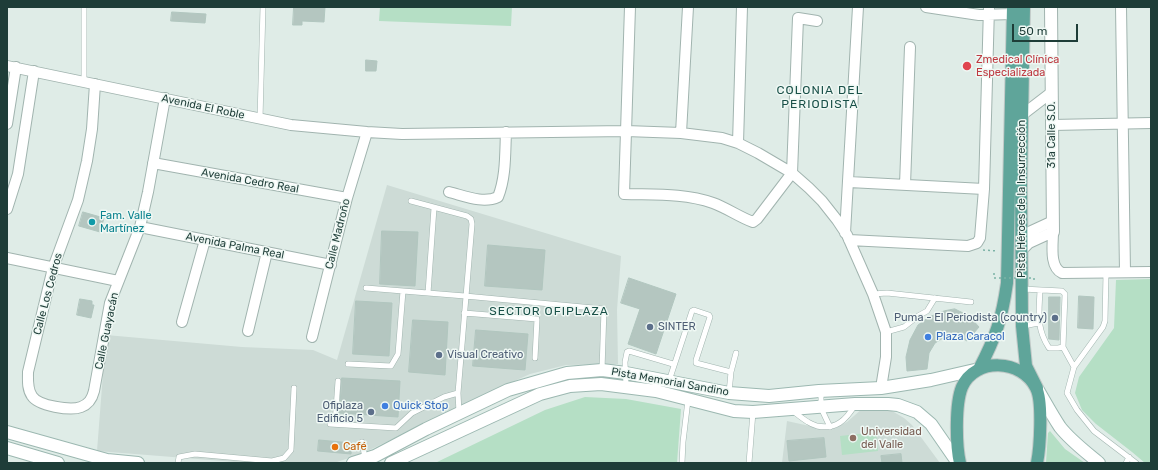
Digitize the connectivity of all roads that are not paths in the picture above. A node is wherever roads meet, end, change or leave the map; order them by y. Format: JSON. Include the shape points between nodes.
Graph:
{"nodes":[{"id":1,"x":84,"y":7,"type":"edge"},
{"id":2,"x":263,"y":7,"type":"edge"},
{"id":3,"x":630,"y":7,"type":"edge"},
{"id":4,"x":688,"y":7,"type":"edge"},
{"id":5,"x":742,"y":7,"type":"edge"},
{"id":6,"x":858,"y":7,"type":"edge"},
{"id":7,"x":926,"y":7,"type":"edge"},
{"id":8,"x":1024,"y":7,"type":"edge"},
{"id":9,"x":1051,"y":7,"type":"edge"},
{"id":10,"x":1121,"y":7,"type":"edge"},
{"id":11,"x":946,"y":9,"type":"edge"},
{"id":12,"x":1013,"y":10,"type":"edge"},
{"id":13,"x":989,"y":11,"type":"edge"},
{"id":14,"x":816,"y":21,"type":"dead end"},
{"id":15,"x":910,"y":47,"type":"dead end"},
{"id":16,"x":12,"y":67,"type":"edge"},
{"id":17,"x":34,"y":71,"type":"junction"},
{"id":18,"x":84,"y":82,"type":"junction"},
{"id":19,"x":95,"y":84,"type":"junction"},
{"id":20,"x":1052,"y":92,"type":"junction"},
{"id":21,"x":165,"y":98,"type":"junction"},
{"id":22,"x":1022,"y":116,"type":"junction"},
{"id":23,"x":260,"y":119,"type":"junction"},
{"id":24,"x":1123,"y":123,"type":"junction"},
{"id":25,"x":1151,"y":123,"type":"edge"},
{"id":26,"x":7,"y":124,"type":"edge"},
{"id":27,"x":1052,"y":125,"type":"junction"},
{"id":28,"x":626,"y":131,"type":"junction"},
{"id":29,"x":367,"y":132,"type":"junction"},
{"id":30,"x":506,"y":132,"type":"junction"},
{"id":31,"x":681,"y":133,"type":"junction"},
{"id":32,"x":738,"y":143,"type":"junction"},
{"id":33,"x":153,"y":163,"type":"junction"},
{"id":34,"x":792,"y":173,"type":"junction"},
{"id":35,"x":849,"y":182,"type":"junction"},
{"id":36,"x":905,"y":184,"type":"junction"},
{"id":37,"x":984,"y":189,"type":"junction"},
{"id":38,"x":449,"y":192,"type":"dead end"},
{"id":39,"x":347,"y":198,"type":"junction"},
{"id":40,"x":411,"y":201,"type":"dead end"},
{"id":41,"x":434,"y":208,"type":"junction"},
{"id":42,"x":7,"y":209,"type":"edge"},
{"id":43,"x":846,"y":215,"type":"junction"},
{"id":44,"x":836,"y":219,"type":"junction"},
{"id":45,"x":1053,"y":226,"type":"junction"},
{"id":46,"x":140,"y":227,"type":"junction"},
{"id":47,"x":847,"y":237,"type":"junction"},
{"id":48,"x":1022,"y":239,"type":"junction"},
{"id":49,"x":205,"y":240,"type":"junction"},
{"id":50,"x":1021,"y":251,"type":"junction"},
{"id":51,"x":267,"y":252,"type":"junction"},
{"id":52,"x":7,"y":258,"type":"edge"},
{"id":53,"x":331,"y":265,"type":"junction"},
{"id":54,"x":53,"y":268,"type":"junction"},
{"id":55,"x":1125,"y":272,"type":"junction"},
{"id":56,"x":1151,"y":272,"type":"edge"},
{"id":57,"x":1106,"y":273,"type":"junction"},
{"id":58,"x":118,"y":281,"type":"junction"},
{"id":59,"x":366,"y":288,"type":"dead end"},
{"id":60,"x":1022,"y":289,"type":"junction"},
{"id":61,"x":1040,"y":290,"type":"junction"},
{"id":62,"x":404,"y":291,"type":"junction"},
{"id":63,"x":428,"y":292,"type":"junction"},
{"id":64,"x":873,"y":294,"type":"junction"},
{"id":65,"x":465,"y":296,"type":"junction"},
{"id":66,"x":935,"y":298,"type":"junction"},
{"id":67,"x":971,"y":302,"type":"dead end"},
{"id":68,"x":464,"y":313,"type":"junction"},
{"id":69,"x":182,"y":322,"type":"dead end"},
{"id":70,"x":1039,"y":323,"type":"junction"},
{"id":71,"x":1022,"y":326,"type":"junction"},
{"id":72,"x":248,"y":331,"type":"dead end"},
{"id":73,"x":886,"y":332,"type":"junction"},
{"id":74,"x":312,"y":337,"type":"dead end"},
{"id":75,"x":1063,"y":347,"type":"junction"},
{"id":76,"x":736,"y":353,"type":"dead end"},
{"id":77,"x":535,"y":358,"type":"dead end"},
{"id":78,"x":348,"y":364,"type":"dead end"},
{"id":79,"x":673,"y":364,"type":"junction"},
{"id":80,"x":1074,"y":367,"type":"junction"},
{"id":81,"x":979,"y":369,"type":"junction"},
{"id":82,"x":602,"y":370,"type":"junction"},
{"id":83,"x":730,"y":372,"type":"junction"},
{"id":84,"x":626,"y":373,"type":"junction"},
{"id":85,"x":338,"y":381,"type":"dead end"},
{"id":86,"x":668,"y":382,"type":"junction"},
{"id":87,"x":626,"y":386,"type":"junction"},
{"id":88,"x":294,"y":388,"type":"dead end"},
{"id":89,"x":881,"y":388,"type":"junction"},
{"id":90,"x":1037,"y":388,"type":"junction"},
{"id":91,"x":821,"y":391,"type":"junction"},
{"id":92,"x":458,"y":393,"type":"junction"},
{"id":93,"x":729,"y":393,"type":"junction"},
{"id":94,"x":688,"y":399,"type":"junction"},
{"id":95,"x":91,"y":402,"type":"joint"},
{"id":96,"x":855,"y":404,"type":"junction"},
{"id":97,"x":820,"y":408,"type":"junction"},
{"id":98,"x":791,"y":409,"type":"junction"},
{"id":99,"x":504,"y":410,"type":"junction"},
{"id":100,"x":753,"y":412,"type":"junction"},
{"id":101,"x":460,"y":414,"type":"junction"},
{"id":102,"x":830,"y":427,"type":"junction"},
{"id":103,"x":7,"y":432,"type":"edge"},
{"id":104,"x":362,"y":442,"type":"dead end"},
{"id":105,"x":431,"y":443,"type":"junction"},
{"id":106,"x":7,"y":448,"type":"edge"},
{"id":107,"x":1129,"y":457,"type":"junction"},
{"id":108,"x":359,"y":461,"type":"edge"},
{"id":109,"x":52,"y":462,"type":"edge"},
{"id":110,"x":138,"y":463,"type":"edge"},
{"id":111,"x":178,"y":463,"type":"edge"},
{"id":112,"x":391,"y":463,"type":"edge"},
{"id":113,"x":682,"y":463,"type":"edge"},
{"id":114,"x":749,"y":463,"type":"edge"},
{"id":115,"x":959,"y":463,"type":"edge"},
{"id":116,"x":1036,"y":463,"type":"edge"},
{"id":117,"x":1099,"y":463,"type":"edge"},
{"id":118,"x":1126,"y":463,"type":"edge"},
{"id":119,"x":1136,"y":463,"type":"edge"}],
"edges":[{"from":1,"to":18,"type":"lane"},
{"from":2,"to":23,"type":"lane"},
{"from":3,"to":28,"type":"street"},
{"from":4,"to":31,"type":"street"},
{"from":5,"to":32,"type":"street"},
{"from":6,"to":35,"type":"street"},
{"from":7,"to":11,"type":"street"},
{"from":8,"to":22,"type":"main road","name":"Pista Héroes de la Insurrección"},
{"from":9,"to":20,"type":"main road","name":"31a Calle S.O."},
{"from":10,"to":24,"type":"street"},
{"from":11,"to":13,"type":"street","via":[[979,15]]},
{"from":12,"to":13,"type":"street"},
{"from":12,"to":81,"type":"main road","name":"Pista Héroes de la Insurrección","via":[[1007,283],[1000,325]]},
{"from":13,"to":37,"type":"street"},
{"from":14,"to":34,"type":"street","via":[[798,18]]},
{"from":15,"to":36,"type":"street"},
{"from":16,"to":17,"type":"street","name":"Avenida El Roble"},
{"from":16,"to":26,"type":"street"},
{"from":17,"to":18,"type":"street","name":"Avenida El Roble"},
{"from":17,"to":42,"type":"street","via":[[18,174]]},
{"from":18,"to":19,"type":"street","name":"Avenida El Roble"},
{"from":19,"to":21,"type":"street","name":"Avenida El Roble"},
{"from":19,"to":54,"type":"street","name":"Calle Los Cedros","via":[[87,161],[78,200]]},
{"from":20,"to":22,"type":"street"},
{"from":20,"to":27,"type":"main road","name":"31a Calle S.O."},
{"from":21,"to":23,"type":"street","name":"Avenida El Roble"},
{"from":21,"to":33,"type":"street","name":"Calle Guayacán"},
{"from":22,"to":48,"type":"main road","name":"Pista Héroes de la Insurrección"},
{"from":23,"to":29,"type":"street","name":"Avenida El Roble","via":[[291,125]]},
{"from":24,"to":25,"type":"street"},
{"from":24,"to":27,"type":"street"},
{"from":24,"to":55,"type":"street"},
{"from":27,"to":45,"type":"main road","name":"31a Calle S.O."},
{"from":28,"to":30,"type":"street","name":"Avenida El Roble"},
{"from":28,"to":31,"type":"street","name":"Avenida El Roble"},
{"from":28,"to":34,"type":"street","via":[[624,194],[680,195],[722,206],[754,222]]},
{"from":29,"to":30,"type":"street","name":"Avenida El Roble"},
{"from":29,"to":39,"type":"street","name":"Calle Madroño"},
{"from":30,"to":38,"type":"street","via":[[504,165],[498,197],[479,200]]},
{"from":31,"to":32,"type":"street","name":"Avenida El Roble"},
{"from":32,"to":34,"type":"street","name":"Avenida El Roble"},
{"from":33,"to":39,"type":"street","name":"Avenida Cedro Real"},
{"from":33,"to":46,"type":"street","name":"Calle Guayacán"},
{"from":34,"to":44,"type":"street","name":"Avenida El Roble","via":[[822,201]]},
{"from":35,"to":36,"type":"street"},
{"from":35,"to":43,"type":"street"},
{"from":36,"to":37,"type":"street"},
{"from":37,"to":47,"type":"street","via":[[981,234],[974,245]]},
{"from":39,"to":53,"type":"street","name":"Calle Madroño"},
{"from":40,"to":41,"type":"lane"},
{"from":41,"to":63,"type":"lane"},
{"from":41,"to":65,"type":"lane","via":[[471,219]]},
{"from":43,"to":44,"type":"street","via":[[843,220]]},
{"from":43,"to":47,"type":"street"},
{"from":44,"to":47,"type":"street","name":"Avenida El Roble"},
{"from":45,"to":48,"type":"street","via":[[1027,233]]},
{"from":45,"to":50,"type":"street"},
{"from":45,"to":57,"type":"street","name":"31a Calle S.O.","via":[[1056,269],[1062,273]]},
{"from":46,"to":49,"type":"street","name":"Avenida Palma Real"},
{"from":46,"to":58,"type":"street","name":"Calle Guayacán"},
{"from":47,"to":64,"type":"street","name":"Avenida El Roble"},
{"from":48,"to":50,"type":"main road","name":"Pista Héroes de la Insurrección"},
{"from":49,"to":51,"type":"street","name":"Avenida Palma Real"},
{"from":49,"to":69,"type":"street"},
{"from":50,"to":60,"type":"main road","name":"Pista Héroes de la Insurrección"},
{"from":51,"to":53,"type":"street","name":"Avenida Palma Real"},
{"from":51,"to":72,"type":"street"},
{"from":52,"to":54,"type":"street"},
{"from":53,"to":74,"type":"street","name":"Calle Madroño"},
{"from":54,"to":58,"type":"street"},
{"from":54,"to":95,"type":"street","name":"Calle Los Cedros","via":[[28,372],[28,388],[32,397],[59,408],[81,407]]},
{"from":55,"to":56,"type":"street"},
{"from":55,"to":57,"type":"street"},
{"from":57,"to":80,"type":"lane","via":[[1103,327]]},
{"from":58,"to":95,"type":"street","name":"Calle Guayacán","via":[[110,303]]},
{"from":59,"to":62,"type":"lane"},
{"from":60,"to":61,"type":"lane"},
{"from":60,"to":71,"type":"main road","name":"Pista Héroes de la Insurrección"},
{"from":61,"to":70,"type":"lane"},
{"from":61,"to":75,"type":"lane","via":[[1062,291],[1065,294]]},
{"from":62,"to":63,"type":"lane"},
{"from":62,"to":78,"type":"lane","via":[[398,354],[391,366]]},
{"from":63,"to":65,"type":"lane"},
{"from":64,"to":66,"type":"lane"},
{"from":64,"to":73,"type":"street","name":"Avenida El Roble"},
{"from":65,"to":68,"type":"lane"},
{"from":65,"to":82,"type":"lane","via":[[604,309]]},
{"from":66,"to":67,"type":"lane"},
{"from":66,"to":73,"type":"lane","via":[[927,311],[904,327]]},
{"from":68,"to":77,"type":"lane","via":[[537,319]]},
{"from":68,"to":92,"type":"lane"},
{"from":70,"to":71,"type":"lane"},
{"from":70,"to":75,"type":"lane","via":[[1049,348]]},
{"from":71,"to":90,"type":"main road","name":"Pista Héroes de la Insurrección","via":[[1026,366]]},
{"from":73,"to":89,"type":"street","name":"Avenida El Roble","via":[[886,357]]},
{"from":75,"to":80,"type":"lane"},
{"from":76,"to":83,"type":"lane"},
{"from":79,"to":83,"type":"lane","via":[[694,310],[710,317],[696,363]]},
{"from":79,"to":84,"type":"lane","via":[[629,351],[625,362]]},
{"from":79,"to":86,"type":"lane"},
{"from":80,"to":107,"type":"lane","via":[[1067,393],[1076,410],[1094,431]]},
{"from":81,"to":89,"type":"main road","name":"Pista Memorial Sandino"},
{"from":81,"to":90,"type":"main road","via":[[998,366],[1013,368],[1028,377]]},
{"from":81,"to":115,"type":"main road","name":"Pista Héroes de la Insurrección","via":[[968,378],[959,397]]},
{"from":82,"to":84,"type":"main road","name":"Pista Memorial Sandino"},
{"from":82,"to":101,"type":"main road","name":"Pista Memorial Sandino","via":[[567,373],[508,390]]},
{"from":83,"to":93,"type":"lane"},
{"from":84,"to":86,"type":"main road","name":"Pista Memorial Sandino"},
{"from":84,"to":87,"type":"lane"},
{"from":85,"to":92,"type":"lane","via":[[332,424],[396,428],[412,413]]},
{"from":86,"to":93,"type":"main road","name":"Pista Memorial Sandino"},
{"from":87,"to":94,"type":"main road","name":"Pista Memorial Sandino"},
{"from":87,"to":99,"type":"main road","name":"Pista Memorial Sandino","via":[[570,386],[540,394]]},
{"from":88,"to":111,"type":"lane","via":[[291,450],[284,458],[272,461],[195,454],[179,457]]},
{"from":89,"to":91,"type":"main road","name":"Pista Memorial Sandino"},
{"from":90,"to":116,"type":"main road","name":"Pista Héroes de la Insurrección","via":[[1041,411]]},
{"from":90,"to":117,"type":"main road","via":[[1065,432]]},
{"from":91,"to":93,"type":"main road","name":"Pista Memorial Sandino","via":[[769,396]]},
{"from":91,"to":97,"type":"lane"},
{"from":92,"to":101,"type":"lane"},
{"from":94,"to":100,"type":"main road","name":"Pista Memorial Sandino","via":[[734,411]]},
{"from":94,"to":113,"type":"lane"},
{"from":96,"to":97,"type":"main road","name":"Pista Memorial Sandino"},
{"from":96,"to":102,"type":"lane","via":[[845,418]]},
{"from":96,"to":115,"type":"main road","name":"Pista Memorial Sandino","via":[[888,404],[917,412],[937,431]]},
{"from":97,"to":98,"type":"main road","name":"Pista Memorial Sandino"},
{"from":97,"to":102,"type":"lane"},
{"from":98,"to":100,"type":"main road","name":"Pista Memorial Sandino"},
{"from":98,"to":102,"type":"lane","via":[[810,424]]},
{"from":99,"to":101,"type":"main road","via":[[493,410],[472,418]]},
{"from":99,"to":105,"type":"main road","name":"Pista Memorial Sandino"},
{"from":100,"to":114,"type":"lane"},
{"from":101,"to":105,"type":"main road","via":[[457,426],[436,436]]},
{"from":101,"to":108,"type":"main road","name":"Pista Memorial Sandino","via":[[375,456]]},
{"from":103,"to":110,"type":"main road","via":[[107,460]]},
{"from":104,"to":108,"type":"lane"},
{"from":105,"to":112,"type":"main road","name":"Pista Memorial Sandino"},
{"from":106,"to":109,"type":"main road"},
{"from":107,"to":118,"type":"lane"},
{"from":107,"to":119,"type":"lane"}]}
